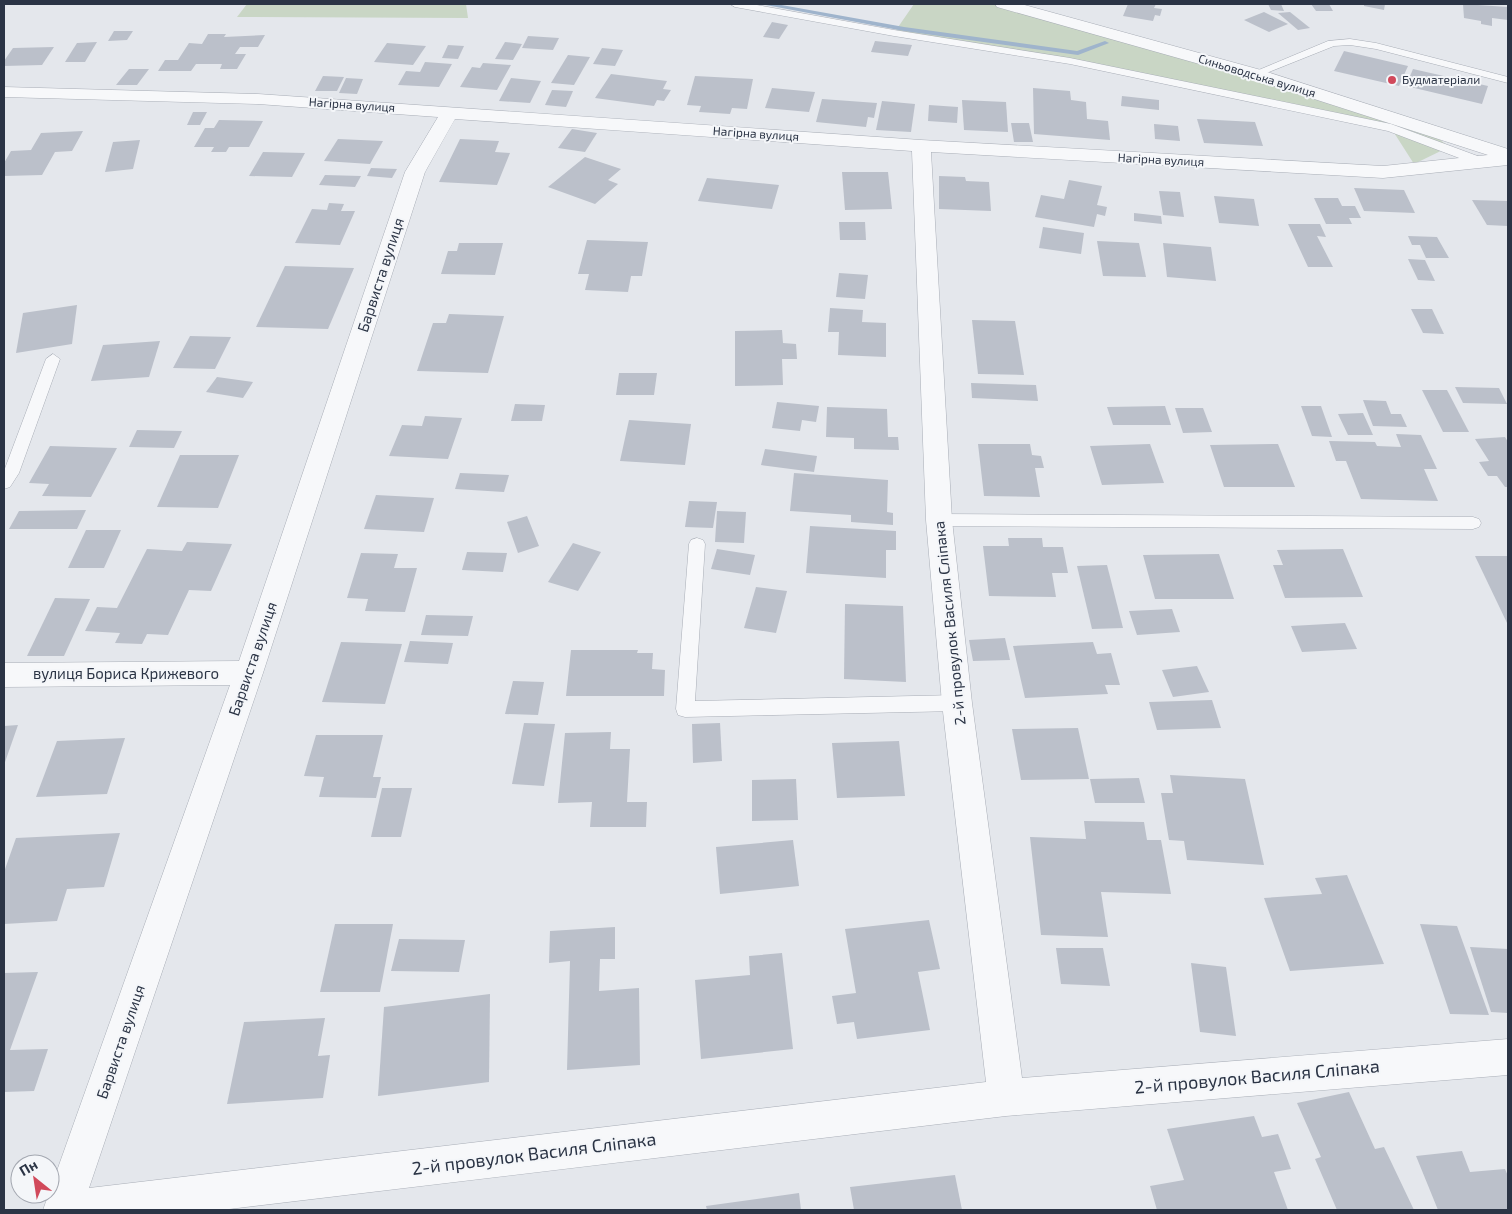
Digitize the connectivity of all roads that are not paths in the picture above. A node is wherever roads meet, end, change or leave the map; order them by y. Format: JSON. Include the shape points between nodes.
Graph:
{"nodes":[{"id":1,"x":735,"y":4,"type":"edge"},
{"id":2,"x":1002,"y":4,"type":"edge"},
{"id":3,"x":1254,"y":74,"type":"junction"},
{"id":4,"x":1508,"y":80,"type":"edge"},
{"id":5,"x":4,"y":92,"type":"edge"},
{"id":6,"x":450,"y":112,"type":"junction"},
{"id":7,"x":921,"y":146,"type":"junction"},
{"id":8,"x":1508,"y":157,"type":"edge"},
{"id":9,"x":1479,"y":161,"type":"junction"},
{"id":10,"x":53,"y":359,"type":"dead end"},
{"id":11,"x":4,"y":483,"type":"edge"},
{"id":12,"x":939,"y":520,"type":"junction"},
{"id":13,"x":1473,"y":523,"type":"dead end"},
{"id":14,"x":697,"y":544,"type":"dead end"},
{"id":15,"x":249,"y":673,"type":"junction"},
{"id":16,"x":4,"y":675,"type":"edge"},
{"id":17,"x":957,"y":703,"type":"junction"},
{"id":18,"x":1508,"y":1057,"type":"edge"},
{"id":19,"x":1006,"y":1098,"type":"junction"},
{"id":20,"x":62,"y":1210,"type":"edge"}],
"edges":[{"from":1,"to":9,"type":"lane","via":[[1070,61],[1372,124],[1424,138]]},
{"from":2,"to":3,"type":"street","name":"Синьоводська вулиця"},
{"from":3,"to":4,"type":"lane","via":[[1332,43],[1350,42]]},
{"from":3,"to":8,"type":"street","name":"Синьоводська вулиця"},
{"from":5,"to":6,"type":"street","name":"Нагірна вулиця","via":[[258,99]]},
{"from":6,"to":7,"type":"street","name":"Нагірна вулиця"},
{"from":6,"to":15,"type":"street","name":"Барвиста вулиця","via":[[414,172]]},
{"from":7,"to":9,"type":"street","name":"Нагірна вулиця","via":[[1383,172],[1442,168]]},
{"from":7,"to":12,"type":"street","name":"2-й провулок Василя Сліпака"},
{"from":8,"to":9,"type":"street","name":"Нагірна вулиця"},
{"from":10,"to":11,"type":"lane","via":[[11,473]]},
{"from":12,"to":13,"type":"lane"},
{"from":12,"to":17,"type":"street","name":"2-й провулок Василя Сліпака"},
{"from":14,"to":17,"type":"lane","via":[[685,709]]},
{"from":15,"to":16,"type":"street","name":"вулиця Бориса Крижевого"},
{"from":15,"to":20,"type":"street","name":"Барвиста вулиця"},
{"from":17,"to":19,"type":"street","name":"2-й провулок Василя Сліпака"},
{"from":18,"to":19,"type":"street","name":"2-й провулок Василя Сліпака"},
{"from":19,"to":20,"type":"street","name":"2-й провулок Василя Сліпака"}]}
